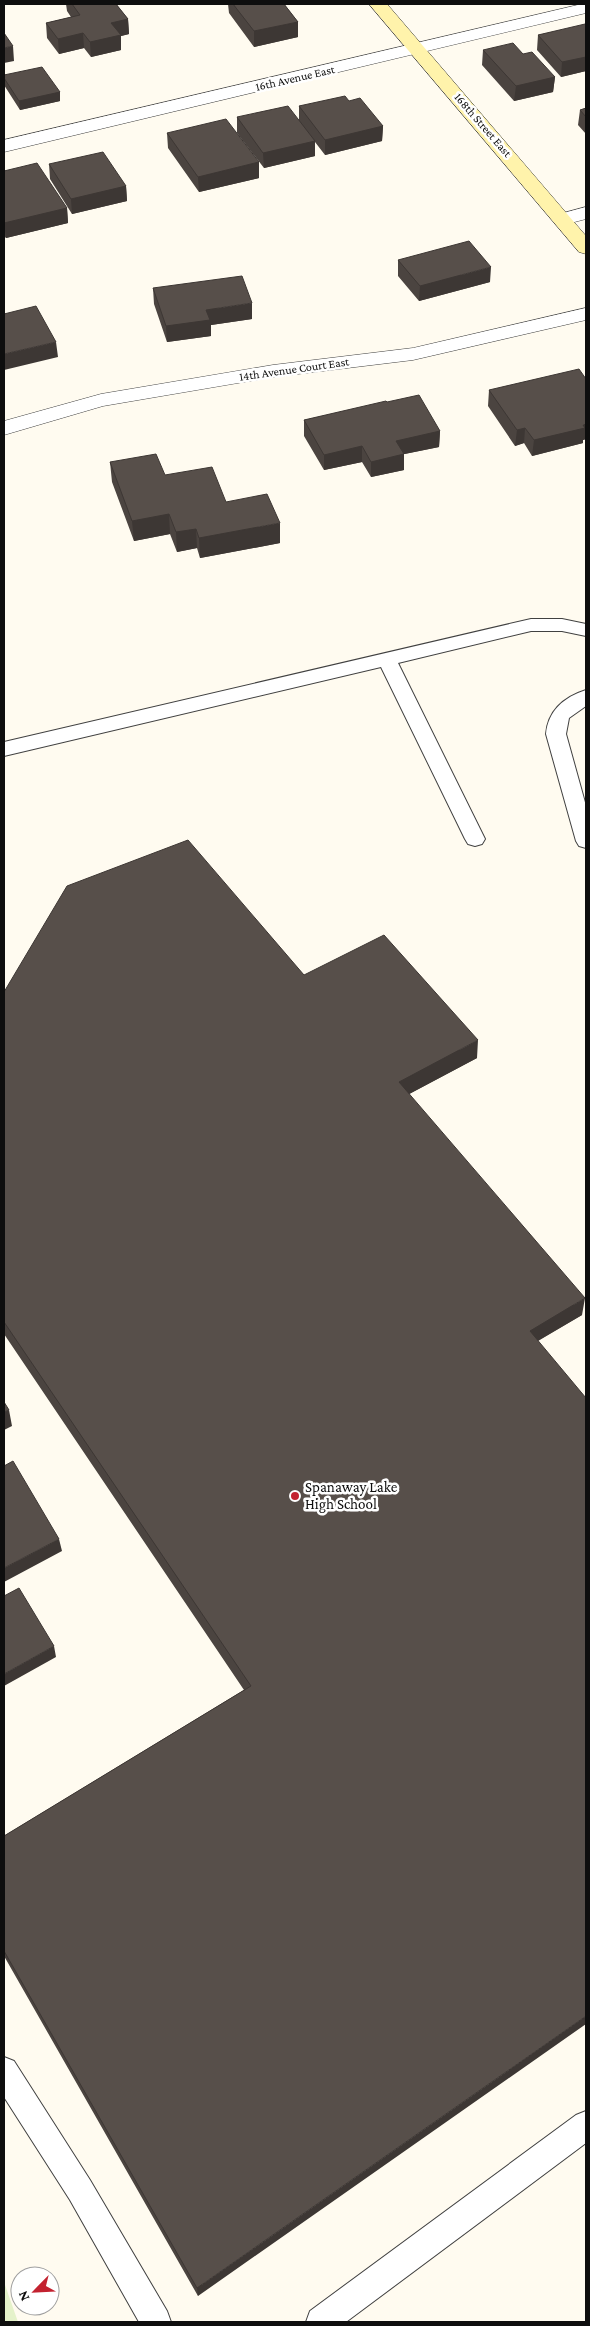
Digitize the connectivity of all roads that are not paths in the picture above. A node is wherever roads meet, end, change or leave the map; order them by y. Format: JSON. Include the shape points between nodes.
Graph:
{"nodes":[{"id":1,"x":378,"y":4,"type":"edge"},
{"id":2,"x":586,"y":8,"type":"edge"},
{"id":3,"x":418,"y":49,"type":"junction"},
{"id":4,"x":4,"y":146,"type":"edge"},
{"id":5,"x":586,"y":213,"type":"edge"},
{"id":6,"x":564,"y":219,"type":"junction"},
{"id":7,"x":586,"y":248,"type":"edge"},
{"id":8,"x":586,"y":314,"type":"edge"},
{"id":9,"x":4,"y":428,"type":"edge"},
{"id":10,"x":586,"y":630,"type":"edge"},
{"id":11,"x":388,"y":659,"type":"junction"},
{"id":12,"x":586,"y":697,"type":"edge"},
{"id":13,"x":4,"y":749,"type":"edge"},
{"id":14,"x":475,"y":840,"type":"dead end"},
{"id":15,"x":586,"y":841,"type":"edge"},
{"id":16,"x":4,"y":2071,"type":"edge"},
{"id":17,"x":586,"y":2125,"type":"edge"},
{"id":18,"x":156,"y":2322,"type":"edge"},
{"id":19,"x":321,"y":2322,"type":"edge"}],
"edges":[{"from":1,"to":3,"type":"street","name":"168th Street East"},
{"from":2,"to":3,"type":"street","name":"16th Avenue East"},
{"from":3,"to":4,"type":"street","name":"16th Avenue East"},
{"from":3,"to":6,"type":"street","name":"168th Street East"},
{"from":5,"to":6,"type":"street"},
{"from":6,"to":7,"type":"street","name":"168th Street East"},
{"from":8,"to":9,"type":"street","name":"14th Avenue Court East","via":[[413,354],[263,373],[109,399]]},
{"from":10,"to":11,"type":"lane","via":[[562,625],[531,625]]},
{"from":11,"to":13,"type":"lane"},
{"from":11,"to":14,"type":"lane"},
{"from":12,"to":15,"type":"lane","via":[[562,711],[556,722],[556,734]]},
{"from":16,"to":18,"type":"lane","via":[[80,2190]]},
{"from":17,"to":19,"type":"lane"}]}
